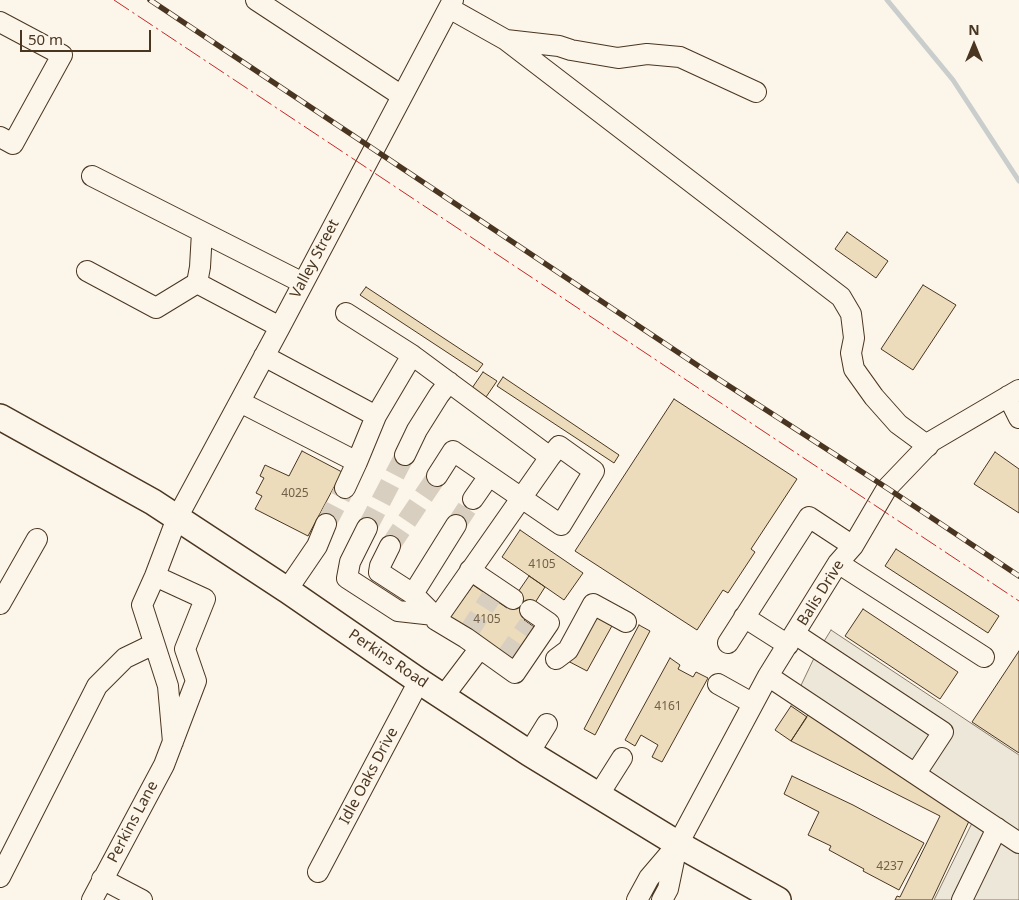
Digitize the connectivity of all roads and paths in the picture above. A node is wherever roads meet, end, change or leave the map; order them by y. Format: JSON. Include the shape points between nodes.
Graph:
{"nodes":[{"id":1,"x":256,"y":0,"type":"edge"},
{"id":2,"x":451,"y":4,"type":"edge"},
{"id":3,"x":0,"y":22,"type":"edge"},
{"id":4,"x":506,"y":40,"type":"junction"},
{"id":5,"x":756,"y":92,"type":"dead end"},
{"id":6,"x":402,"y":96,"type":"junction"},
{"id":7,"x":0,"y":137,"type":"edge"},
{"id":8,"x":92,"y":176,"type":"dead end"},
{"id":9,"x":202,"y":232,"type":"junction"},
{"id":10,"x":87,"y":271,"type":"dead end"},
{"id":11,"x":197,"y":282,"type":"junction"},
{"id":12,"x":303,"y":282,"type":"junction"},
{"id":13,"x":346,"y":313,"type":"dead end"},
{"id":14,"x":280,"y":327,"type":"junction"},
{"id":15,"x":412,"y":355,"type":"junction"},
{"id":16,"x":264,"y":356,"type":"junction"},
{"id":17,"x":449,"y":382,"type":"junction"},
{"id":18,"x":1013,"y":393,"type":"edge"},
{"id":19,"x":240,"y":402,"type":"junction"},
{"id":20,"x":376,"y":416,"type":"junction"},
{"id":21,"x":0,"y":417,"type":"edge"},
{"id":22,"x":1019,"y":418,"type":"edge"},
{"id":23,"x":928,"y":446,"type":"junction"},
{"id":24,"x":405,"y":455,"type":"tunnel mouth"},
{"id":25,"x":550,"y":456,"type":"junction"},
{"id":26,"x":357,"y":462,"type":"junction"},
{"id":27,"x":437,"y":476,"type":"tunnel mouth"},
{"id":28,"x":489,"y":476,"type":"junction"},
{"id":29,"x":345,"y":488,"type":"tunnel mouth"},
{"id":30,"x":520,"y":498,"type":"junction"},
{"id":31,"x":473,"y":499,"type":"tunnel mouth"},
{"id":32,"x":177,"y":518,"type":"junction"},
{"id":33,"x":326,"y":524,"type":"tunnel mouth"},
{"id":34,"x":456,"y":525,"type":"tunnel mouth"},
{"id":35,"x":367,"y":528,"type":"tunnel mouth"},
{"id":36,"x":37,"y":539,"type":"dead end"},
{"id":37,"x":390,"y":546,"type":"tunnel mouth"},
{"id":38,"x":852,"y":546,"type":"junction"},
{"id":39,"x":838,"y":563,"type":"junction"},
{"id":40,"x":470,"y":570,"type":"junction"},
{"id":41,"x":155,"y":576,"type":"junction"},
{"id":42,"x":5,"y":580,"type":"edge"},
{"id":43,"x":287,"y":590,"type":"junction"},
{"id":44,"x":413,"y":594,"type":"junction"},
{"id":45,"x":501,"y":595,"type":"dead end"},
{"id":46,"x":0,"y":604,"type":"edge"},
{"id":47,"x":532,"y":616,"type":"dead end"},
{"id":48,"x":435,"y":618,"type":"junction"},
{"id":49,"x":744,"y":618,"type":"junction"},
{"id":50,"x":626,"y":622,"type":"dead end"},
{"id":51,"x":471,"y":640,"type":"junction"},
{"id":52,"x":791,"y":640,"type":"junction"},
{"id":53,"x":728,"y":643,"type":"dead end"},
{"id":54,"x":154,"y":644,"type":"junction"},
{"id":55,"x":984,"y":657,"type":"dead end"},
{"id":56,"x":556,"y":659,"type":"dead end"},
{"id":57,"x":768,"y":676,"type":"junction"},
{"id":58,"x":419,"y":681,"type":"junction"},
{"id":59,"x":718,"y":684,"type":"dead end"},
{"id":60,"x":443,"y":696,"type":"junction"},
{"id":61,"x":752,"y":704,"type":"junction"},
{"id":62,"x":547,"y":724,"type":"dead end"},
{"id":63,"x":174,"y":742,"type":"junction"},
{"id":64,"x":528,"y":754,"type":"junction"},
{"id":65,"x":622,"y":758,"type":"dead end"},
{"id":66,"x":916,"y":773,"type":"junction"},
{"id":67,"x":598,"y":796,"type":"junction"},
{"id":68,"x":997,"y":828,"type":"junction"},
{"id":69,"x":1019,"y":843,"type":"edge"},
{"id":70,"x":678,"y":844,"type":"junction"},
{"id":71,"x":318,"y":872,"type":"dead end"},
{"id":72,"x":0,"y":878,"type":"edge"},
{"id":73,"x":102,"y":879,"type":"junction"},
{"id":74,"x":92,"y":900,"type":"edge"},
{"id":75,"x":142,"y":900,"type":"edge"},
{"id":76,"x":637,"y":900,"type":"edge"},
{"id":77,"x":662,"y":900,"type":"edge"},
{"id":78,"x":778,"y":900,"type":"edge"},
{"id":79,"x":962,"y":900,"type":"edge"}],
"edges":[{"from":1,"to":6,"type":"street"},
{"from":2,"to":4,"type":"street"},
{"from":2,"to":6,"type":"street","name":"Valley Street"},
{"from":3,"to":7,"type":"street","via":[[62,55],[13,144]]},
{"from":4,"to":5,"type":"street","via":[[618,58],[647,54],[680,57]]},
{"from":4,"to":23,"type":"street","via":[[841,297],[851,314],[854,369],[898,424]]},
{"from":6,"to":12,"type":"street","name":"Valley Street"},
{"from":8,"to":9,"type":"street"},
{"from":9,"to":11,"type":"street"},
{"from":9,"to":12,"type":"street"},
{"from":10,"to":11,"type":"street","via":[[156,308]]},
{"from":11,"to":14,"type":"street"},
{"from":12,"to":14,"type":"street","name":"Valley Street"},
{"from":13,"to":15,"type":"street"},
{"from":14,"to":16,"type":"street","name":"Valley Street"},
{"from":15,"to":17,"type":"street"},
{"from":15,"to":20,"type":"street"},
{"from":16,"to":19,"type":"street","name":"Valley Street"},
{"from":16,"to":20,"type":"street"},
{"from":17,"to":24,"type":"street","via":[[417,430]]},
{"from":17,"to":25,"type":"street"},
{"from":18,"to":22,"type":"street"},
{"from":18,"to":23,"type":"street","name":"Balis Drive"},
{"from":19,"to":26,"type":"street"},
{"from":19,"to":32,"type":"street","name":"Valley Street"},
{"from":20,"to":26,"type":"street"},
{"from":21,"to":32,"type":"main road","name":"Perkins Road"},
{"from":23,"to":38,"type":"street","name":"Balis Drive","via":[[887,488]]},
{"from":25,"to":30,"type":"street"},
{"from":25,"to":30,"type":"street","via":[[559,446],[594,471],[561,525]]},
{"from":26,"to":29,"type":"street"},
{"from":27,"to":28,"type":"street","via":[[453,451]]},
{"from":28,"to":30,"type":"street"},
{"from":28,"to":31,"type":"street"},
{"from":30,"to":40,"type":"street"},
{"from":32,"to":41,"type":"street","name":"Valley Street"},
{"from":32,"to":43,"type":"main road","name":"Perkins Road"},
{"from":33,"to":43,"type":"street","via":[[317,546]]},
{"from":34,"to":44,"type":"street"},
{"from":35,"to":48,"type":"street","via":[[350,562],[347,578],[398,611]]},
{"from":36,"to":42,"type":"street"},
{"from":37,"to":44,"type":"street","via":[[379,572]]},
{"from":38,"to":39,"type":"street","name":"Balis Drive"},
{"from":38,"to":49,"type":"street","via":[[810,517]]},
{"from":39,"to":52,"type":"street","name":"Balis Drive"},
{"from":39,"to":55,"type":"street"},
{"from":40,"to":45,"type":"street"},
{"from":40,"to":48,"type":"street"},
{"from":41,"to":54,"type":"street","name":"Valley Street","via":[[142,605]]},
{"from":41,"to":63,"type":"street","name":"Perkins Lane","via":[[205,599],[185,650],[196,680]]},
{"from":42,"to":46,"type":"street"},
{"from":43,"to":58,"type":"main road","name":"Perkins Road"},
{"from":44,"to":48,"type":"street"},
{"from":47,"to":51,"type":"street","via":[[549,623],[515,673]]},
{"from":48,"to":51,"type":"street"},
{"from":49,"to":52,"type":"street"},
{"from":49,"to":53,"type":"street"},
{"from":50,"to":56,"type":"street","via":[[593,604],[568,650]]},
{"from":51,"to":60,"type":"street"},
{"from":52,"to":57,"type":"street","name":"Balis Drive"},
{"from":52,"to":66,"type":"street","via":[[943,732]]},
{"from":54,"to":63,"type":"street","name":"Valley Street","via":[[168,686]]},
{"from":54,"to":72,"type":"street","via":[[125,658],[97,686]]},
{"from":57,"to":61,"type":"street","name":"Balis Drive"},
{"from":57,"to":66,"type":"street"},
{"from":58,"to":60,"type":"main road","name":"Perkins Road"},
{"from":58,"to":71,"type":"street","name":"Idle Oaks Drive"},
{"from":59,"to":61,"type":"street"},
{"from":60,"to":64,"type":"main road","name":"Perkins Road"},
{"from":61,"to":70,"type":"street","name":"Balis Drive"},
{"from":62,"to":64,"type":"street"},
{"from":63,"to":73,"type":"street","name":"Perkins Lane"},
{"from":64,"to":67,"type":"main road","name":"Perkins Road"},
{"from":65,"to":67,"type":"street"},
{"from":66,"to":68,"type":"street"},
{"from":67,"to":70,"type":"main road","name":"Perkins Road"},
{"from":68,"to":69,"type":"street"},
{"from":68,"to":79,"type":"street"},
{"from":70,"to":76,"type":"street","via":[[649,878]]},
{"from":70,"to":77,"type":"street","via":[[668,889]]},
{"from":70,"to":78,"type":"main road","name":"Perkins Road"},
{"from":73,"to":74,"type":"street","name":"Perkins Lane"},
{"from":73,"to":75,"type":"street"}]}
